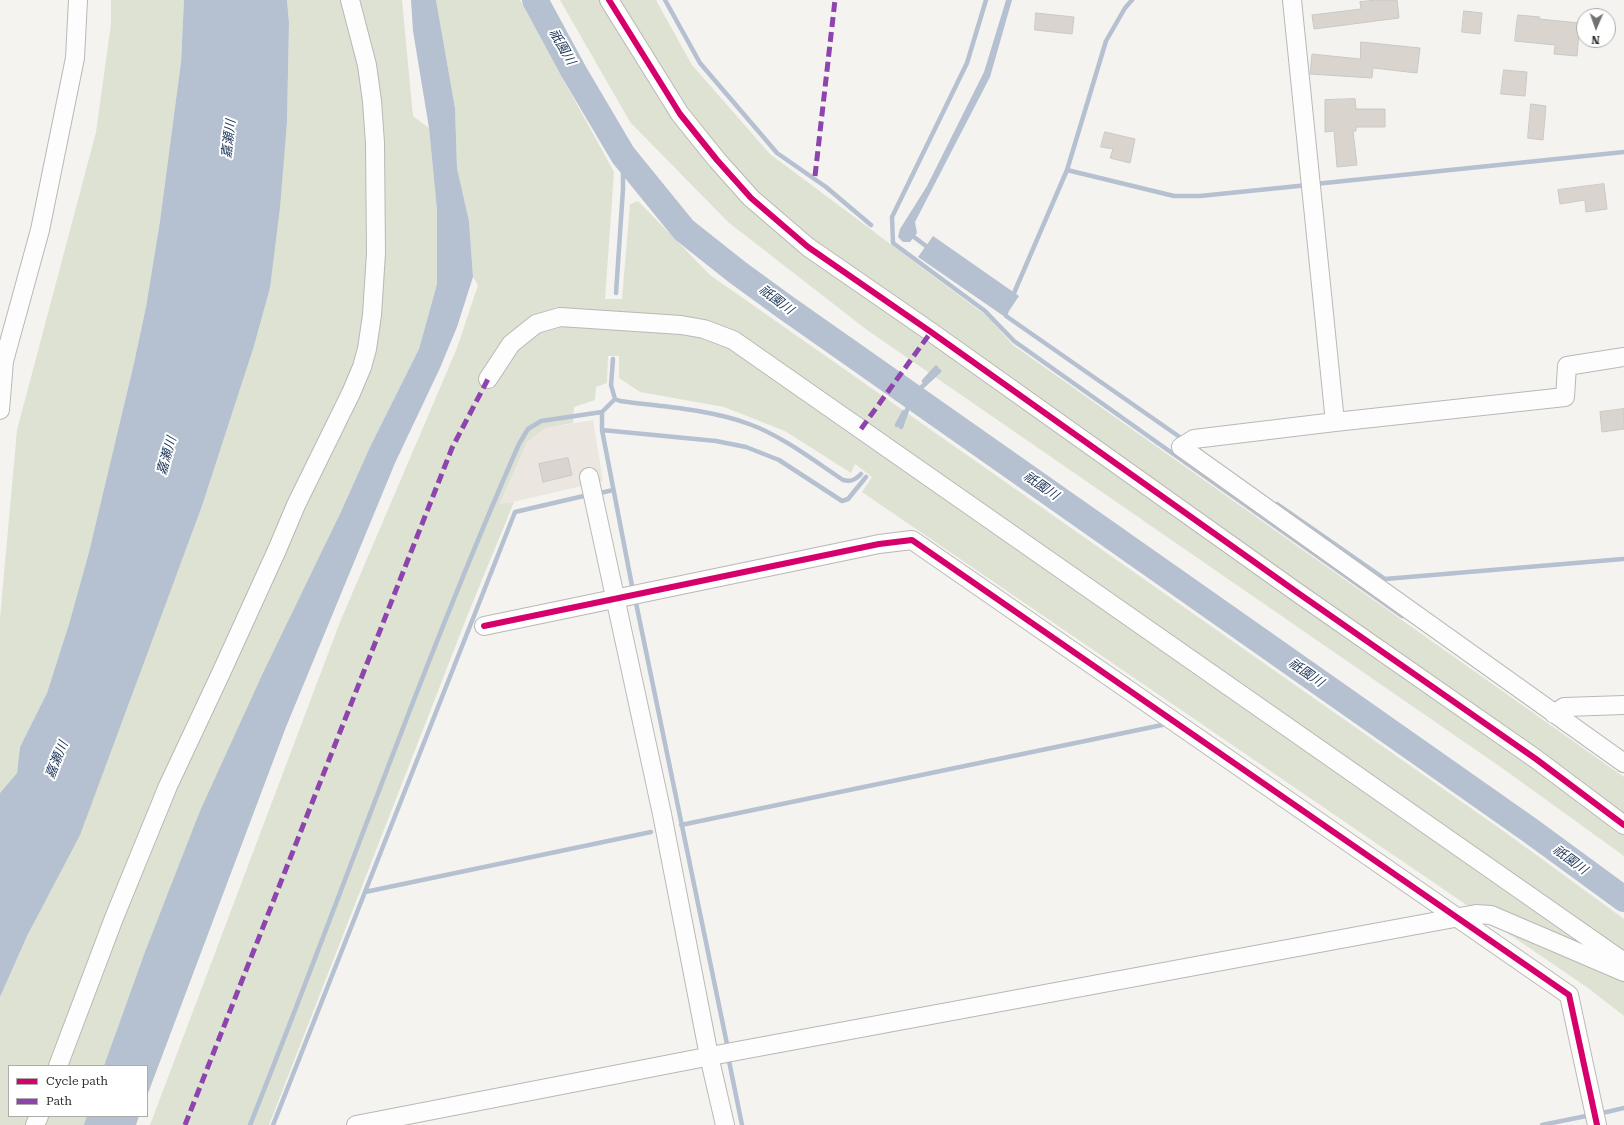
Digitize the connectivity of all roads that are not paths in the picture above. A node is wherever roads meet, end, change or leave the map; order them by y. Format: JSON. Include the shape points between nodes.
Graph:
{"nodes":[{"id":1,"x":78,"y":0,"type":"edge"},
{"id":2,"x":350,"y":0,"type":"edge"},
{"id":3,"x":609,"y":0,"type":"edge"},
{"id":4,"x":1292,"y":0,"type":"edge"},
{"id":5,"x":1624,"y":357,"type":"edge"},
{"id":6,"x":488,"y":379,"type":"dead end"},
{"id":7,"x":0,"y":410,"type":"edge"},
{"id":8,"x":1335,"y":422,"type":"junction"},
{"id":9,"x":589,"y":477,"type":"dead end"},
{"id":10,"x":617,"y":599,"type":"junction"},
{"id":11,"x":484,"y":626,"type":"dead end"},
{"id":12,"x":1624,"y":705,"type":"edge"},
{"id":13,"x":1554,"y":714,"type":"junction"},
{"id":14,"x":1624,"y":763,"type":"edge"},
{"id":15,"x":1624,"y":825,"type":"edge"},
{"id":16,"x":1458,"y":917,"type":"junction"},
{"id":17,"x":1624,"y":962,"type":"edge"},
{"id":18,"x":1624,"y":972,"type":"edge"},
{"id":19,"x":709,"y":1056,"type":"junction"},
{"id":20,"x":58,"y":1065,"type":"edge"},
{"id":21,"x":1595,"y":1118,"type":"edge"},
{"id":22,"x":356,"y":1125,"type":"edge"},
{"id":23,"x":725,"y":1125,"type":"edge"}],
"edges":[{"from":1,"to":7,"type":"street","via":[[75,58],[40,230],[4,361]]},
{"from":2,"to":20,"type":"street","via":[[366,65],[375,143],[376,253],[367,349],[351,393],[296,505],[225,666],[168,786]]},
{"from":3,"to":15,"type":"street","via":[[693,132],[751,198],[808,247],[1536,759]]},
{"from":4,"to":8,"type":"street"},
{"from":5,"to":8,"type":"street","via":[[1567,366],[1565,397]]},
{"from":6,"to":17,"type":"street","via":[[511,344],[536,324],[560,316],[681,325],[704,329],[733,340]]},
{"from":8,"to":13,"type":"street","via":[[1187,443]]},
{"from":9,"to":10,"type":"street"},
{"from":10,"to":11,"type":"street"},
{"from":10,"to":16,"type":"street","via":[[880,544],[912,540]]},
{"from":10,"to":19,"type":"street","via":[[666,830]]},
{"from":12,"to":13,"type":"street","via":[[1564,708]]},
{"from":13,"to":14,"type":"street"},
{"from":16,"to":18,"type":"street","via":[[1490,915]]},
{"from":16,"to":19,"type":"street"},
{"from":16,"to":21,"type":"street","via":[[1569,995]]},
{"from":19,"to":22,"type":"street"},
{"from":19,"to":23,"type":"street"}]}
